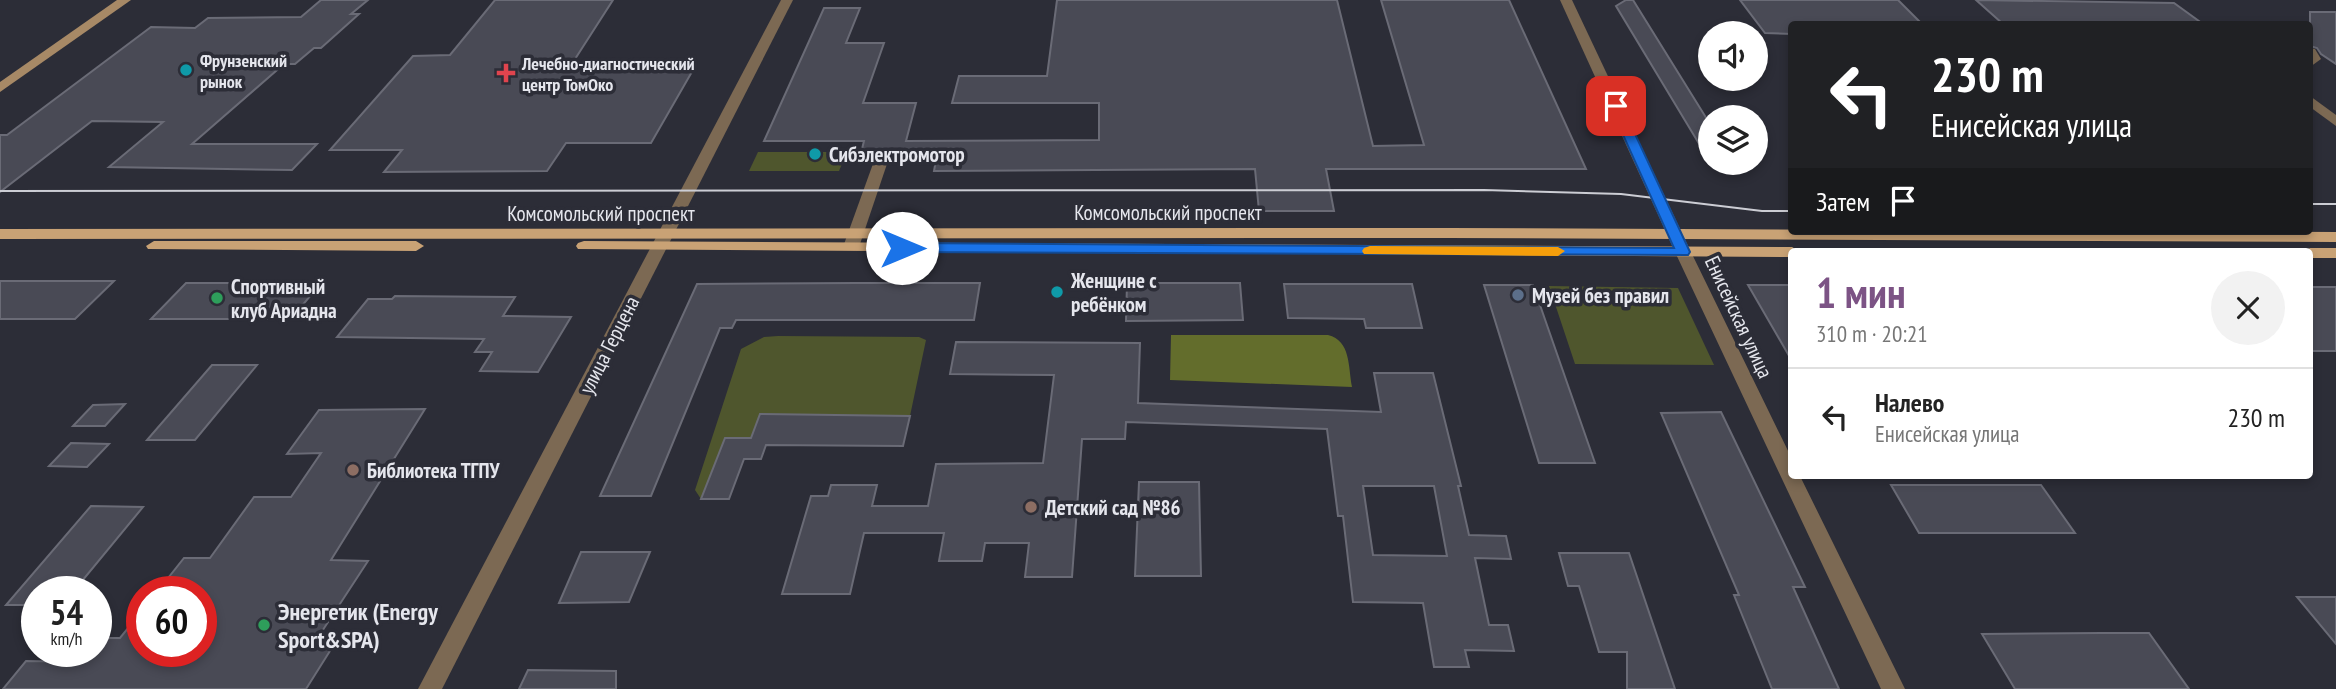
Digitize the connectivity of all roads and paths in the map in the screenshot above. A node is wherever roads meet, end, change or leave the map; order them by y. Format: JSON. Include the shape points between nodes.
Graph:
{"nodes":[{"id":1,"x":125,"y":0,"type":"edge"},
{"id":2,"x":787,"y":0,"type":"edge"},
{"id":3,"x":1566,"y":0,"type":"edge"},
{"id":4,"x":0,"y":88,"type":"edge"},
{"id":5,"x":2313,"y":103,"type":"edge"},
{"id":6,"x":2336,"y":122,"type":"edge"},
{"id":7,"x":881,"y":161,"type":"dead end"},
{"id":8,"x":0,"y":234,"type":"edge"},
{"id":9,"x":2336,"y":237,"type":"edge"},
{"id":10,"x":663,"y":240,"type":"junction"},
{"id":11,"x":853,"y":240,"type":"junction"},
{"id":12,"x":1679,"y":244,"type":"junction"},
{"id":13,"x":0,"y":245,"type":"edge"},
{"id":14,"x":1788,"y":252,"type":"edge"},
{"id":15,"x":2313,"y":253,"type":"edge"},
{"id":16,"x":2336,"y":253,"type":"edge"},
{"id":17,"x":1788,"y":470,"type":"edge"},
{"id":18,"x":1793,"y":479,"type":"edge"},
{"id":19,"x":430,"y":689,"type":"edge"},
{"id":20,"x":1894,"y":689,"type":"edge"}],
"edges":[{"from":1,"to":4,"type":"main road"},
{"from":2,"to":10,"type":"street","name":"улица Герцена"},
{"from":3,"to":12,"type":"street","name":"Енисейская улица"},
{"from":5,"to":6,"type":"street"},
{"from":7,"to":11,"type":"street"},
{"from":8,"to":10,"type":"main road","name":"Комсомольский проспект"},
{"from":9,"to":12,"type":"main road","name":"Комсомольский проспект"},
{"from":10,"to":11,"type":"main road","name":"Комсомольский проспект"},
{"from":10,"to":13,"type":"main road","name":"Комсомольский проспект"},
{"from":10,"to":19,"type":"street","name":"улица Герцена"},
{"from":11,"to":12,"type":"main road","name":"Комсомольский проспект"},
{"from":12,"to":14,"type":"main road","name":"Комсомольский проспект"},
{"from":12,"to":17,"type":"street","name":"Енисейская улица"},
{"from":15,"to":16,"type":"main road"},
{"from":18,"to":20,"type":"street","name":"Енисейская улица"}]}
